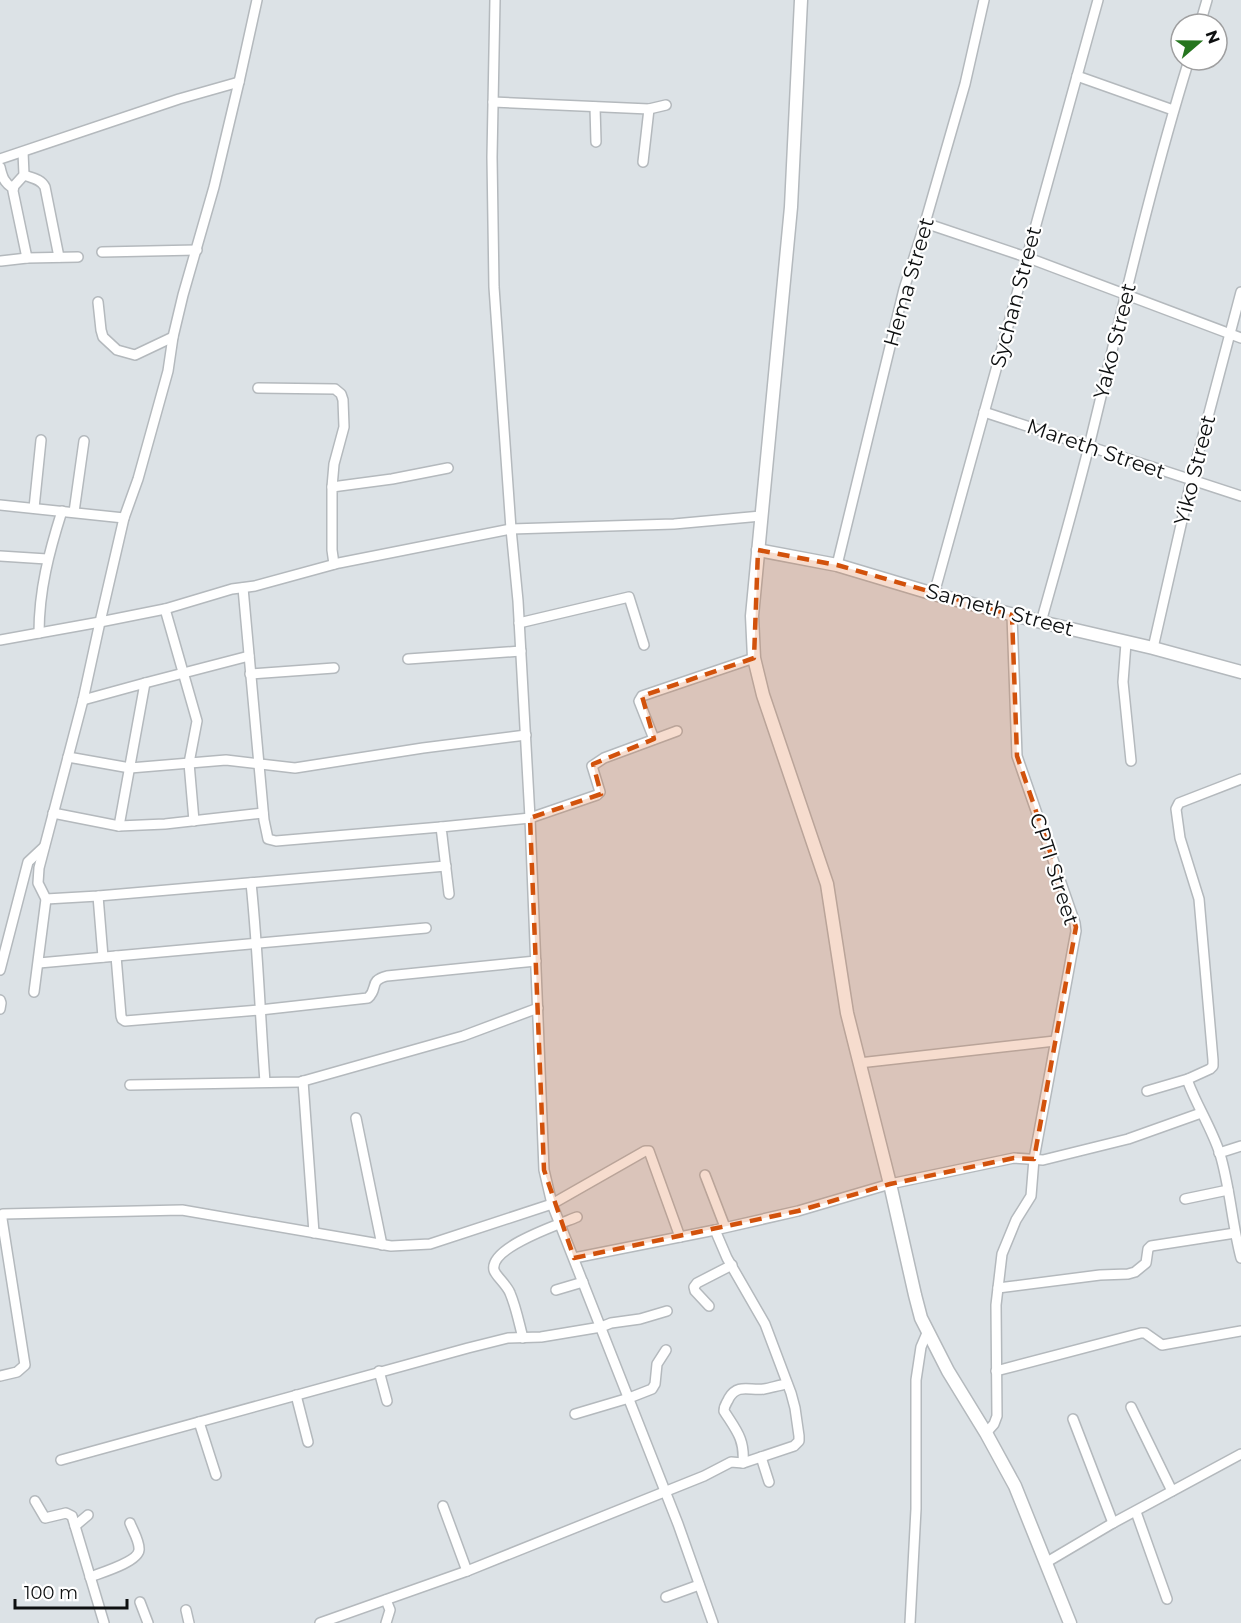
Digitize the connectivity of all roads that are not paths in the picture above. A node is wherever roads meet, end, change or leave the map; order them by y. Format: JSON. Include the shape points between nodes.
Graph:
{"nodes":[{"id":1,"x":257,"y":0,"type":"edge"},
{"id":2,"x":495,"y":0,"type":"edge"},
{"id":3,"x":801,"y":0,"type":"edge"},
{"id":4,"x":984,"y":0,"type":"edge"},
{"id":5,"x":1098,"y":0,"type":"edge"},
{"id":6,"x":1185,"y":72,"type":"edge"},
{"id":7,"x":1077,"y":76,"type":"junction"},
{"id":8,"x":239,"y":82,"type":"junction"},
{"id":9,"x":493,"y":102,"type":"junction"},
{"id":10,"x":666,"y":105,"type":"dead end"},
{"id":11,"x":595,"y":107,"type":"junction"},
{"id":12,"x":649,"y":109,"type":"junction"},
{"id":13,"x":1173,"y":110,"type":"junction"},
{"id":14,"x":596,"y":142,"type":"dead end"},
{"id":15,"x":23,"y":152,"type":"junction"},
{"id":16,"x":0,"y":159,"type":"edge"},
{"id":17,"x":643,"y":162,"type":"dead end"},
{"id":18,"x":0,"y":167,"type":"edge"},
{"id":19,"x":24,"y":175,"type":"junction"},
{"id":20,"x":13,"y":188,"type":"junction"},
{"id":21,"x":925,"y":223,"type":"junction"},
{"id":22,"x":196,"y":250,"type":"junction"},
{"id":23,"x":102,"y":252,"type":"dead end"},
{"id":24,"x":58,"y":257,"type":"junction"},
{"id":25,"x":78,"y":257,"type":"dead end"},
{"id":26,"x":1026,"y":257,"type":"junction"},
{"id":27,"x":27,"y":258,"type":"junction"},
{"id":28,"x":1,"y":261,"type":"edge"},
{"id":29,"x":1241,"y":292,"type":"edge"},
{"id":30,"x":1125,"y":295,"type":"junction"},
{"id":31,"x":98,"y":302,"type":"dead end"},
{"id":32,"x":1230,"y":334,"type":"junction"},
{"id":33,"x":173,"y":337,"type":"junction"},
{"id":34,"x":1241,"y":338,"type":"edge"},
{"id":35,"x":258,"y":388,"type":"dead end"},
{"id":36,"x":984,"y":412,"type":"junction"},
{"id":37,"x":41,"y":440,"type":"dead end"},
{"id":38,"x":84,"y":441,"type":"dead end"},
{"id":39,"x":1089,"y":446,"type":"junction"},
{"id":40,"x":448,"y":468,"type":"dead end"},
{"id":41,"x":1191,"y":481,"type":"junction"},
{"id":42,"x":332,"y":487,"type":"junction"},
{"id":43,"x":1241,"y":496,"type":"edge"},
{"id":44,"x":0,"y":505,"type":"edge"},
{"id":45,"x":34,"y":508,"type":"junction"},
{"id":46,"x":62,"y":511,"type":"junction"},
{"id":47,"x":74,"y":512,"type":"junction"},
{"id":48,"x":761,"y":516,"type":"junction"},
{"id":49,"x":124,"y":518,"type":"junction"},
{"id":50,"x":511,"y":529,"type":"junction"},
{"id":51,"x":758,"y":550,"type":"junction"},
{"id":52,"x":0,"y":556,"type":"edge"},
{"id":53,"x":47,"y":559,"type":"junction"},
{"id":54,"x":334,"y":564,"type":"junction"},
{"id":55,"x":837,"y":565,"type":"junction"},
{"id":56,"x":243,"y":588,"type":"junction"},
{"id":57,"x":934,"y":594,"type":"junction"},
{"id":58,"x":165,"y":609,"type":"junction"},
{"id":59,"x":1012,"y":615,"type":"junction"},
{"id":60,"x":100,"y":622,"type":"junction"},
{"id":61,"x":1041,"y":622,"type":"junction"},
{"id":62,"x":519,"y":623,"type":"junction"},
{"id":63,"x":39,"y":633,"type":"junction"},
{"id":64,"x":0,"y":640,"type":"edge"},
{"id":65,"x":1126,"y":643,"type":"junction"},
{"id":66,"x":644,"y":645,"type":"dead end"},
{"id":67,"x":1153,"y":648,"type":"junction"},
{"id":68,"x":520,"y":651,"type":"junction"},
{"id":69,"x":249,"y":656,"type":"junction"},
{"id":70,"x":753,"y":658,"type":"junction"},
{"id":71,"x":408,"y":659,"type":"dead end"},
{"id":72,"x":334,"y":668,"type":"dead end"},
{"id":73,"x":1241,"y":672,"type":"edge"},
{"id":74,"x":183,"y":673,"type":"junction"},
{"id":75,"x":250,"y":674,"type":"junction"},
{"id":76,"x":145,"y":683,"type":"junction"},
{"id":77,"x":84,"y":700,"type":"junction"},
{"id":78,"x":677,"y":731,"type":"dead end"},
{"id":79,"x":525,"y":735,"type":"junction"},
{"id":80,"x":654,"y":739,"type":"junction"},
{"id":81,"x":68,"y":757,"type":"junction"},
{"id":82,"x":1131,"y":761,"type":"dead end"},
{"id":83,"x":189,"y":763,"type":"junction"},
{"id":84,"x":258,"y":764,"type":"junction"},
{"id":85,"x":130,"y":768,"type":"junction"},
{"id":86,"x":1241,"y":779,"type":"edge"},
{"id":87,"x":53,"y":813,"type":"junction"},
{"id":88,"x":263,"y":813,"type":"junction"},
{"id":89,"x":530,"y":818,"type":"junction"},
{"id":90,"x":195,"y":821,"type":"junction"},
{"id":91,"x":119,"y":826,"type":"junction"},
{"id":92,"x":441,"y":827,"type":"junction"},
{"id":93,"x":44,"y":847,"type":"junction"},
{"id":94,"x":446,"y":866,"type":"junction"},
{"id":95,"x":251,"y":883,"type":"junction"},
{"id":96,"x":449,"y":894,"type":"dead end"},
{"id":97,"x":98,"y":896,"type":"junction"},
{"id":98,"x":46,"y":898,"type":"junction"},
{"id":99,"x":426,"y":928,"type":"dead end"},
{"id":100,"x":258,"y":942,"type":"junction"},
{"id":101,"x":116,"y":956,"type":"junction"},
{"id":102,"x":103,"y":957,"type":"junction"},
{"id":103,"x":536,"y":961,"type":"junction"},
{"id":104,"x":39,"y":963,"type":"junction"},
{"id":105,"x":0,"y":970,"type":"edge"},
{"id":106,"x":34,"y":992,"type":"dead end"},
{"id":107,"x":0,"y":1000,"type":"edge"},
{"id":108,"x":538,"y":1008,"type":"junction"},
{"id":109,"x":0,"y":1010,"type":"edge"},
{"id":110,"x":260,"y":1010,"type":"junction"},
{"id":111,"x":1055,"y":1041,"type":"junction"},
{"id":112,"x":859,"y":1063,"type":"junction"},
{"id":113,"x":1188,"y":1079,"type":"junction"},
{"id":114,"x":303,"y":1081,"type":"junction"},
{"id":115,"x":265,"y":1082,"type":"junction"},
{"id":116,"x":129,"y":1085,"type":"dead end"},
{"id":117,"x":1147,"y":1091,"type":"dead end"},
{"id":118,"x":1202,"y":1113,"type":"junction"},
{"id":119,"x":356,"y":1118,"type":"dead end"},
{"id":120,"x":1241,"y":1146,"type":"edge"},
{"id":121,"x":1220,"y":1153,"type":"junction"},
{"id":122,"x":1034,"y":1159,"type":"junction"},
{"id":123,"x":705,"y":1175,"type":"dead end"},
{"id":124,"x":890,"y":1184,"type":"junction"},
{"id":125,"x":1228,"y":1190,"type":"junction"},
{"id":126,"x":1185,"y":1199,"type":"dead end"},
{"id":127,"x":552,"y":1204,"type":"junction"},
{"id":128,"x":2,"y":1214,"type":"edge"},
{"id":129,"x":577,"y":1217,"type":"dead end"},
{"id":130,"x":560,"y":1224,"type":"junction"},
{"id":131,"x":725,"y":1227,"type":"junction"},
{"id":132,"x":715,"y":1230,"type":"junction"},
{"id":133,"x":314,"y":1233,"type":"junction"},
{"id":134,"x":1234,"y":1233,"type":"junction"},
{"id":135,"x":680,"y":1236,"type":"junction"},
{"id":136,"x":382,"y":1245,"type":"junction"},
{"id":137,"x":574,"y":1258,"type":"junction"},
{"id":138,"x":1241,"y":1258,"type":"edge"},
{"id":139,"x":732,"y":1265,"type":"junction"},
{"id":140,"x":583,"y":1282,"type":"junction"},
{"id":141,"x":998,"y":1288,"type":"junction"},
{"id":142,"x":556,"y":1290,"type":"dead end"},
{"id":143,"x":709,"y":1306,"type":"dead end"},
{"id":144,"x":667,"y":1311,"type":"dead end"},
{"id":145,"x":601,"y":1327,"type":"junction"},
{"id":146,"x":1241,"y":1331,"type":"edge"},
{"id":147,"x":927,"y":1333,"type":"junction"},
{"id":148,"x":523,"y":1338,"type":"junction"},
{"id":149,"x":666,"y":1350,"type":"dead end"},
{"id":150,"x":380,"y":1371,"type":"junction"},
{"id":151,"x":996,"y":1371,"type":"junction"},
{"id":152,"x":0,"y":1376,"type":"edge"},
{"id":153,"x":787,"y":1384,"type":"junction"},
{"id":154,"x":296,"y":1395,"type":"junction"},
{"id":155,"x":629,"y":1398,"type":"junction"},
{"id":156,"x":387,"y":1401,"type":"dead end"},
{"id":157,"x":1131,"y":1407,"type":"dead end"},
{"id":158,"x":575,"y":1414,"type":"dead end"},
{"id":159,"x":1073,"y":1419,"type":"dead end"},
{"id":160,"x":199,"y":1422,"type":"junction"},
{"id":161,"x":986,"y":1432,"type":"junction"},
{"id":162,"x":308,"y":1442,"type":"dead end"},
{"id":163,"x":761,"y":1457,"type":"junction"},
{"id":164,"x":1240,"y":1457,"type":"edge"},
{"id":165,"x":61,"y":1460,"type":"dead end"},
{"id":166,"x":744,"y":1463,"type":"junction"},
{"id":167,"x":216,"y":1475,"type":"dead end"},
{"id":168,"x":769,"y":1482,"type":"dead end"},
{"id":169,"x":1172,"y":1491,"type":"junction"},
{"id":170,"x":665,"y":1492,"type":"junction"},
{"id":171,"x":35,"y":1501,"type":"dead end"},
{"id":172,"x":443,"y":1506,"type":"dead end"},
{"id":173,"x":1136,"y":1512,"type":"junction"},
{"id":174,"x":88,"y":1515,"type":"dead end"},
{"id":175,"x":130,"y":1523,"type":"dead end"},
{"id":176,"x":1113,"y":1523,"type":"junction"},
{"id":177,"x":75,"y":1526,"type":"junction"},
{"id":178,"x":1047,"y":1562,"type":"junction"},
{"id":179,"x":467,"y":1571,"type":"junction"},
{"id":180,"x":90,"y":1577,"type":"junction"},
{"id":181,"x":699,"y":1585,"type":"junction"},
{"id":182,"x":666,"y":1597,"type":"dead end"},
{"id":183,"x":1167,"y":1599,"type":"dead end"},
{"id":184,"x":386,"y":1600,"type":"junction"},
{"id":185,"x":140,"y":1602,"type":"dead end"},
{"id":186,"x":186,"y":1610,"type":"dead end"},
{"id":187,"x":104,"y":1623,"type":"edge"},
{"id":188,"x":148,"y":1623,"type":"edge"},
{"id":189,"x":189,"y":1623,"type":"edge"},
{"id":190,"x":320,"y":1623,"type":"edge"},
{"id":191,"x":386,"y":1623,"type":"edge"},
{"id":192,"x":713,"y":1623,"type":"edge"},
{"id":193,"x":910,"y":1623,"type":"edge"},
{"id":194,"x":1070,"y":1623,"type":"edge"}],
"edges":[{"from":1,"to":8,"type":"street"},
{"from":2,"to":9,"type":"street"},
{"from":3,"to":48,"type":"street","via":[[791,207]]},
{"from":4,"to":21,"type":"street","name":"Hema Street","via":[[965,84]]},
{"from":5,"to":7,"type":"street","name":"Sychan Street"},
{"from":6,"to":13,"type":"street","name":"Yako Street"},
{"from":7,"to":13,"type":"street"},
{"from":7,"to":26,"type":"street","name":"Sychan Street"},
{"from":8,"to":15,"type":"street"},
{"from":8,"to":22,"type":"street"},
{"from":9,"to":11,"type":"street"},
{"from":9,"to":50,"type":"street","via":[[494,287]]},
{"from":10,"to":12,"type":"street"},
{"from":11,"to":12,"type":"street"},
{"from":11,"to":14,"type":"street"},
{"from":12,"to":17,"type":"street"},
{"from":13,"to":30,"type":"street","name":"Yako Street"},
{"from":15,"to":16,"type":"street"},
{"from":15,"to":19,"type":"street"},
{"from":18,"to":20,"type":"street","via":[[2,177]]},
{"from":19,"to":20,"type":"street"},
{"from":19,"to":24,"type":"street","via":[[45,187]]},
{"from":20,"to":27,"type":"street"},
{"from":21,"to":26,"type":"street"},
{"from":21,"to":55,"type":"street","name":"Hema Street","via":[[904,289]]},
{"from":22,"to":23,"type":"street"},
{"from":22,"to":33,"type":"street"},
{"from":24,"to":25,"type":"street"},
{"from":24,"to":27,"type":"street"},
{"from":26,"to":30,"type":"street"},
{"from":26,"to":36,"type":"street","name":"Sychan Street"},
{"from":27,"to":28,"type":"street"},
{"from":29,"to":32,"type":"street","name":"Yiko Street"},
{"from":30,"to":32,"type":"street"},
{"from":30,"to":39,"type":"street","name":"Yako Street"},
{"from":31,"to":33,"type":"street","via":[[101,330],[117,350],[135,355]]},
{"from":32,"to":34,"type":"street"},
{"from":32,"to":41,"type":"street","name":"Yiko Street"},
{"from":33,"to":49,"type":"street","via":[[168,371]]},
{"from":35,"to":42,"type":"street","via":[[334,389],[341,394],[344,427]]},
{"from":36,"to":39,"type":"street","name":"Mareth Street"},
{"from":36,"to":57,"type":"street","name":"Sychan Street"},
{"from":37,"to":45,"type":"street"},
{"from":38,"to":47,"type":"street"},
{"from":39,"to":41,"type":"street","name":"Mareth Street"},
{"from":39,"to":61,"type":"street","name":"Yako Street"},
{"from":40,"to":42,"type":"street"},
{"from":41,"to":43,"type":"street","name":"Mareth Street"},
{"from":41,"to":67,"type":"street","name":"Yiko Street"},
{"from":42,"to":54,"type":"street"},
{"from":44,"to":45,"type":"street"},
{"from":45,"to":46,"type":"street"},
{"from":46,"to":47,"type":"street"},
{"from":46,"to":53,"type":"street"},
{"from":47,"to":49,"type":"street"},
{"from":48,"to":50,"type":"street","via":[[674,524]]},
{"from":48,"to":51,"type":"street"},
{"from":49,"to":60,"type":"street"},
{"from":50,"to":54,"type":"street"},
{"from":50,"to":62,"type":"street"},
{"from":51,"to":55,"type":"street","name":"Sameth Street"},
{"from":51,"to":70,"type":"street"},
{"from":52,"to":53,"type":"street"},
{"from":53,"to":63,"type":"street"},
{"from":54,"to":56,"type":"street"},
{"from":55,"to":57,"type":"street","name":"Sameth Street"},
{"from":56,"to":58,"type":"street"},
{"from":56,"to":69,"type":"street"},
{"from":57,"to":59,"type":"street","name":"Sameth Street"},
{"from":58,"to":60,"type":"street"},
{"from":58,"to":74,"type":"street"},
{"from":59,"to":61,"type":"street","name":"Sameth Street"},
{"from":59,"to":111,"type":"street","name":"CPTI Street","via":[[1017,756],[1076,927]]},
{"from":60,"to":63,"type":"street"},
{"from":60,"to":77,"type":"street"},
{"from":61,"to":65,"type":"street","name":"Sameth Street"},
{"from":62,"to":66,"type":"street","via":[[629,597]]},
{"from":62,"to":68,"type":"street"},
{"from":63,"to":64,"type":"street"},
{"from":65,"to":67,"type":"street","name":"Sameth Street"},
{"from":65,"to":82,"type":"street","via":[[1123,682]]},
{"from":67,"to":73,"type":"street","name":"Sameth Street"},
{"from":68,"to":71,"type":"street"},
{"from":68,"to":79,"type":"street"},
{"from":69,"to":74,"type":"street"},
{"from":69,"to":75,"type":"street"},
{"from":70,"to":80,"type":"street","via":[[642,696],[639,701]]},
{"from":70,"to":112,"type":"street","via":[[826,884]]},
{"from":72,"to":75,"type":"street"},
{"from":74,"to":76,"type":"street"},
{"from":74,"to":83,"type":"street","via":[[197,721]]},
{"from":75,"to":84,"type":"street"},
{"from":76,"to":77,"type":"street"},
{"from":76,"to":85,"type":"street"},
{"from":77,"to":81,"type":"street"},
{"from":78,"to":80,"type":"street"},
{"from":79,"to":84,"type":"street","via":[[295,768]]},
{"from":79,"to":89,"type":"street"},
{"from":80,"to":89,"type":"street","via":[[593,764],[600,788],[597,795]]},
{"from":81,"to":85,"type":"street"},
{"from":81,"to":87,"type":"street"},
{"from":83,"to":84,"type":"street","via":[[226,760]]},
{"from":83,"to":85,"type":"street"},
{"from":83,"to":90,"type":"street"},
{"from":84,"to":88,"type":"street"},
{"from":85,"to":91,"type":"street"},
{"from":86,"to":113,"type":"street","via":[[1179,802],[1176,809],[1180,838],[1199,899],[1213,1060],[1210,1069]]},
{"from":87,"to":91,"type":"street"},
{"from":87,"to":93,"type":"street"},
{"from":88,"to":90,"type":"street"},
{"from":88,"to":92,"type":"street","via":[[268,839],[276,841]]},
{"from":89,"to":92,"type":"street"},
{"from":89,"to":103,"type":"street"},
{"from":90,"to":91,"type":"street"},
{"from":92,"to":94,"type":"street"},
{"from":93,"to":98,"type":"street","via":[[38,883]]},
{"from":93,"to":105,"type":"street","via":[[28,862]]},
{"from":94,"to":95,"type":"street"},
{"from":94,"to":96,"type":"street"},
{"from":95,"to":97,"type":"street"},
{"from":95,"to":100,"type":"street"},
{"from":97,"to":98,"type":"street"},
{"from":97,"to":102,"type":"street"},
{"from":98,"to":104,"type":"street"},
{"from":99,"to":100,"type":"street"},
{"from":100,"to":101,"type":"street"},
{"from":100,"to":110,"type":"street"},
{"from":101,"to":102,"type":"street"},
{"from":101,"to":110,"type":"street","via":[[121,1016],[125,1021]]},
{"from":102,"to":104,"type":"street"},
{"from":103,"to":108,"type":"street"},
{"from":103,"to":110,"type":"street","via":[[387,976],[375,982],[368,998]]},
{"from":104,"to":106,"type":"street"},
{"from":107,"to":109,"type":"street"},
{"from":108,"to":114,"type":"street","via":[[463,1036]]},
{"from":108,"to":127,"type":"street","via":[[544,1170]]},
{"from":110,"to":115,"type":"street"},
{"from":111,"to":112,"type":"street"},
{"from":111,"to":122,"type":"street","name":"CPTI Street"},
{"from":112,"to":124,"type":"street"},
{"from":113,"to":117,"type":"street"},
{"from":113,"to":118,"type":"street"},
{"from":114,"to":115,"type":"street"},
{"from":114,"to":133,"type":"street"},
{"from":115,"to":116,"type":"street"},
{"from":118,"to":121,"type":"street"},
{"from":118,"to":122,"type":"street","via":[[1128,1139],[1044,1160]]},
{"from":119,"to":136,"type":"street"},
{"from":120,"to":121,"type":"street"},
{"from":121,"to":125,"type":"street"},
{"from":122,"to":124,"type":"street","via":[[1014,1158]]},
{"from":122,"to":141,"type":"street","name":"CPTI Street","via":[[1031,1196],[1002,1254]]},
{"from":123,"to":131,"type":"street"},
{"from":124,"to":131,"type":"street"},
{"from":124,"to":147,"type":"street"},
{"from":125,"to":126,"type":"street"},
{"from":125,"to":134,"type":"street"},
{"from":127,"to":130,"type":"street"},
{"from":127,"to":135,"type":"street","via":[[649,1151]]},
{"from":127,"to":136,"type":"street","via":[[430,1244]]},
{"from":128,"to":133,"type":"street","via":[[182,1210]]},
{"from":128,"to":152,"type":"street","via":[[25,1365],[17,1372]]},
{"from":129,"to":130,"type":"street"},
{"from":130,"to":137,"type":"street"},
{"from":130,"to":148,"type":"street","via":[[512,1245],[493,1268],[511,1295]]},
{"from":131,"to":132,"type":"street"},
{"from":132,"to":135,"type":"street"},
{"from":132,"to":139,"type":"street"},
{"from":133,"to":136,"type":"street"},
{"from":134,"to":138,"type":"street"},
{"from":134,"to":141,"type":"street","via":[[1151,1246],[1146,1263],[1128,1274]]},
{"from":135,"to":137,"type":"street"},
{"from":137,"to":140,"type":"street"},
{"from":139,"to":143,"type":"street","via":[[694,1287]]},
{"from":139,"to":153,"type":"street","via":[[765,1324]]},
{"from":140,"to":142,"type":"street"},
{"from":140,"to":145,"type":"street"},
{"from":141,"to":151,"type":"street","name":"CPTI Street"},
{"from":144,"to":145,"type":"street"},
{"from":145,"to":148,"type":"street"},
{"from":145,"to":155,"type":"street"},
{"from":146,"to":151,"type":"street","via":[[1162,1345],[1141,1333]]},
{"from":147,"to":161,"type":"street"},
{"from":147,"to":193,"type":"street","via":[[916,1380],[916,1509]]},
{"from":148,"to":150,"type":"street","via":[[508,1338]]},
{"from":149,"to":155,"type":"street","via":[[655,1368],[652,1389]]},
{"from":150,"to":154,"type":"street"},
{"from":150,"to":156,"type":"street"},
{"from":151,"to":161,"type":"street","name":"CPTI Street","via":[[996,1421]]},
{"from":153,"to":163,"type":"street","via":[[799,1441]]},
{"from":153,"to":166,"type":"street","via":[[738,1389],[724,1407],[741,1437]]},
{"from":154,"to":160,"type":"street"},
{"from":154,"to":162,"type":"street"},
{"from":155,"to":158,"type":"street"},
{"from":155,"to":170,"type":"street"},
{"from":157,"to":169,"type":"street"},
{"from":159,"to":176,"type":"street"},
{"from":160,"to":165,"type":"street"},
{"from":160,"to":167,"type":"street"},
{"from":161,"to":178,"type":"street","via":[[1015,1486]]},
{"from":163,"to":166,"type":"street"},
{"from":163,"to":168,"type":"street"},
{"from":164,"to":169,"type":"street"},
{"from":166,"to":170,"type":"street","via":[[730,1462]]},
{"from":169,"to":173,"type":"street"},
{"from":170,"to":179,"type":"street"},
{"from":170,"to":181,"type":"street"},
{"from":171,"to":177,"type":"street","via":[[45,1518],[69,1514]]},
{"from":172,"to":179,"type":"street"},
{"from":173,"to":176,"type":"street"},
{"from":173,"to":183,"type":"street"},
{"from":174,"to":177,"type":"street"},
{"from":175,"to":180,"type":"street","via":[[138,1545],[137,1556]]},
{"from":176,"to":178,"type":"street"},
{"from":177,"to":180,"type":"street"},
{"from":178,"to":194,"type":"street"},
{"from":179,"to":184,"type":"street"},
{"from":180,"to":187,"type":"street"},
{"from":181,"to":182,"type":"street"},
{"from":181,"to":192,"type":"street"},
{"from":184,"to":190,"type":"street"},
{"from":184,"to":191,"type":"street","via":[[390,1610]]},
{"from":185,"to":188,"type":"street"},
{"from":186,"to":189,"type":"street"}]}
